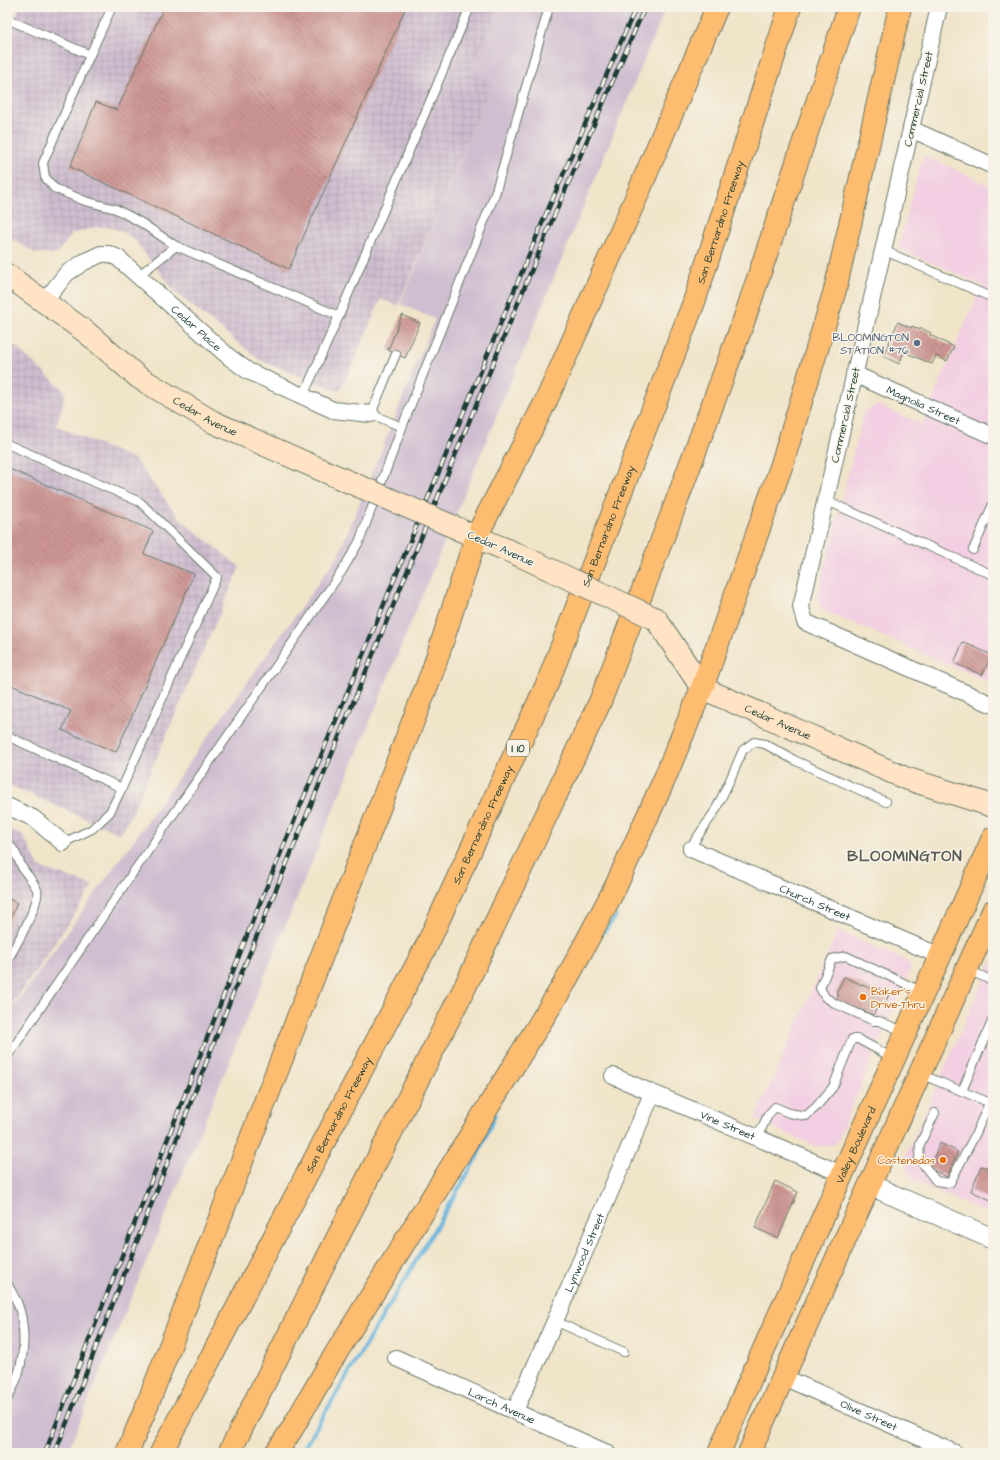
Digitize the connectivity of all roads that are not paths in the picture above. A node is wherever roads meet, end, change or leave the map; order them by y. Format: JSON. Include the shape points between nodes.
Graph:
{"nodes":[{"id":1,"x":112,"y":7,"type":"edge"},
{"id":2,"x":470,"y":7,"type":"edge"},
{"id":3,"x":548,"y":7,"type":"edge"},
{"id":4,"x":717,"y":7,"type":"edge"},
{"id":5,"x":790,"y":7,"type":"edge"},
{"id":6,"x":849,"y":7,"type":"edge"},
{"id":7,"x":900,"y":7,"type":"edge"},
{"id":8,"x":939,"y":7,"type":"edge"},
{"id":9,"x":7,"y":19,"type":"edge"},
{"id":10,"x":90,"y":55,"type":"junction"},
{"id":11,"x":911,"y":129,"type":"junction"},
{"id":12,"x":993,"y":166,"type":"edge"},
{"id":13,"x":176,"y":246,"type":"junction"},
{"id":14,"x":883,"y":250,"type":"junction"},
{"id":15,"x":7,"y":275,"type":"edge"},
{"id":16,"x":138,"y":276,"type":"junction"},
{"id":17,"x":993,"y":298,"type":"edge"},
{"id":18,"x":44,"y":302,"type":"junction"},
{"id":19,"x":339,"y":316,"type":"junction"},
{"id":20,"x":396,"y":354,"type":"dead end"},
{"id":21,"x":854,"y":374,"type":"junction"},
{"id":22,"x":303,"y":396,"type":"junction"},
{"id":23,"x":371,"y":414,"type":"junction"},
{"id":24,"x":402,"y":427,"type":"junction"},
{"id":25,"x":993,"y":436,"type":"edge"},
{"id":26,"x":7,"y":444,"type":"edge"},
{"id":27,"x":825,"y":500,"type":"junction"},
{"id":28,"x":993,"y":504,"type":"edge"},
{"id":29,"x":468,"y":533,"type":"junction"},
{"id":30,"x":973,"y":550,"type":"dead end"},
{"id":31,"x":993,"y":575,"type":"edge"},
{"id":32,"x":702,"y":688,"type":"junction"},
{"id":33,"x":993,"y":705,"type":"edge"},
{"id":34,"x":7,"y":736,"type":"edge"},
{"id":35,"x":122,"y":788,"type":"junction"},
{"id":36,"x":886,"y":802,"type":"dead end"},
{"id":37,"x":7,"y":806,"type":"edge"},
{"id":38,"x":993,"y":806,"type":"edge"},
{"id":39,"x":993,"y":838,"type":"edge"},
{"id":40,"x":63,"y":843,"type":"joint"},
{"id":41,"x":7,"y":844,"type":"edge"},
{"id":42,"x":691,"y":849,"type":"joint"},
{"id":43,"x":993,"y":912,"type":"edge"},
{"id":44,"x":940,"y":956,"type":"junction"},
{"id":45,"x":7,"y":961,"type":"edge"},
{"id":46,"x":968,"y":970,"type":"junction"},
{"id":47,"x":993,"y":981,"type":"edge"},
{"id":48,"x":923,"y":992,"type":"junction"},
{"id":49,"x":993,"y":1019,"type":"edge"},
{"id":50,"x":906,"y":1032,"type":"junction"},
{"id":51,"x":7,"y":1057,"type":"edge"},
{"id":52,"x":894,"y":1058,"type":"junction"},
{"id":53,"x":920,"y":1074,"type":"junction"},
{"id":54,"x":613,"y":1076,"type":"dead end"},
{"id":55,"x":962,"y":1091,"type":"junction"},
{"id":56,"x":652,"y":1094,"type":"junction"},
{"id":57,"x":991,"y":1103,"type":"edge"},
{"id":58,"x":935,"y":1113,"type":"dead end"},
{"id":59,"x":757,"y":1138,"type":"junction"},
{"id":60,"x":842,"y":1174,"type":"junction"},
{"id":61,"x":870,"y":1185,"type":"junction"},
{"id":62,"x":993,"y":1239,"type":"edge"},
{"id":63,"x":7,"y":1283,"type":"edge"},
{"id":64,"x":555,"y":1321,"type":"junction"},
{"id":65,"x":624,"y":1352,"type":"dead end"},
{"id":66,"x":396,"y":1358,"type":"dead end"},
{"id":67,"x":783,"y":1377,"type":"junction"},
{"id":68,"x":7,"y":1400,"type":"edge"},
{"id":69,"x":515,"y":1411,"type":"junction"},
{"id":70,"x":127,"y":1453,"type":"edge"},
{"id":71,"x":161,"y":1453,"type":"edge"},
{"id":72,"x":229,"y":1453,"type":"edge"},
{"id":73,"x":276,"y":1453,"type":"edge"},
{"id":74,"x":607,"y":1453,"type":"edge"},
{"id":75,"x":719,"y":1453,"type":"edge"},
{"id":76,"x":749,"y":1453,"type":"edge"},
{"id":77,"x":955,"y":1453,"type":"edge"}],
"edges":[{"from":1,"to":10,"type":"lane"},
{"from":2,"to":19,"type":"lane"},
{"from":3,"to":24,"type":"lane","via":[[496,194]]},
{"from":4,"to":29,"type":"main road","via":[[546,401]]},
{"from":5,"to":71,"type":"main road","name":"San Bernardino Freeway","number":"I 10","via":[[694,302],[548,682],[427,945]]},
{"from":6,"to":72,"type":"main road","via":[[744,320],[600,702],[465,988]]},
{"from":7,"to":32,"type":"main road","via":[[835,290],[782,464]]},
{"from":8,"to":11,"type":"street","name":"Commercial Street"},
{"from":9,"to":10,"type":"lane"},
{"from":10,"to":13,"type":"lane","via":[[43,163],[46,177],[54,188],[85,201],[116,208]]},
{"from":11,"to":12,"type":"street"},
{"from":11,"to":14,"type":"street","name":"Commercial Street"},
{"from":13,"to":16,"type":"lane"},
{"from":13,"to":19,"type":"lane"},
{"from":14,"to":17,"type":"lane"},
{"from":14,"to":21,"type":"street","name":"Commercial Street"},
{"from":15,"to":18,"type":"main road","name":"Cedar Avenue"},
{"from":16,"to":18,"type":"street","name":"Cedar Place","via":[[118,258],[101,254],[67,273]]},
{"from":16,"to":22,"type":"street","name":"Cedar Place","via":[[248,371]]},
{"from":18,"to":29,"type":"main road","name":"Cedar Avenue","bridge":true,"via":[[86,332],[138,377],[213,422]]},
{"from":19,"to":22,"type":"lane"},
{"from":20,"to":23,"type":"lane"},
{"from":21,"to":25,"type":"street","name":"Magnolia Street"},
{"from":21,"to":27,"type":"street","name":"Commercial Street"},
{"from":22,"to":23,"type":"street","name":"Cedar Place","via":[[333,410]]},
{"from":23,"to":24,"type":"lane"},
{"from":24,"to":51,"type":"lane","via":[[359,542],[342,571]]},
{"from":26,"to":35,"type":"lane","via":[[140,502],[217,577]]},
{"from":27,"to":31,"type":"lane"},
{"from":27,"to":33,"type":"street","name":"Commercial Street","via":[[800,607],[805,622]]},
{"from":28,"to":30,"type":"lane"},
{"from":29,"to":32,"type":"main road","name":"Cedar Avenue","bridge":true,"via":[[656,619]]},
{"from":29,"to":70,"type":"main road","via":[[433,670]]},
{"from":32,"to":38,"type":"main road","name":"Cedar Avenue","via":[[905,778]]},
{"from":32,"to":73,"type":"main road","via":[[615,888],[564,984]]},
{"from":34,"to":35,"type":"lane"},
{"from":35,"to":40,"type":"lane","via":[[110,812],[101,821],[92,829]]},
{"from":36,"to":42,"type":"lane","via":[[765,744],[754,742],[743,750],[715,811]]},
{"from":37,"to":40,"type":"street","via":[[32,818]]},
{"from":39,"to":44,"type":"main road","name":"Valley Boulevard"},
{"from":41,"to":45,"type":"lane","via":[[14,851],[38,892],[36,903]]},
{"from":42,"to":44,"type":"street","name":"Church Street"},
{"from":43,"to":46,"type":"main road"},
{"from":44,"to":48,"type":"main road","name":"Valley Boulevard"},
{"from":46,"to":47,"type":"lane"},
{"from":46,"to":53,"type":"main road"},
{"from":48,"to":50,"type":"main road","name":"Valley Boulevard"},
{"from":48,"to":50,"type":"lane","via":[[846,956],[832,959],[820,988],[825,997],[851,1011]]},
{"from":49,"to":55,"type":"lane"},
{"from":50,"to":52,"type":"main road","name":"Valley Boulevard"},
{"from":52,"to":59,"type":"lane","via":[[858,1039],[852,1039],[833,1087],[816,1107],[806,1116],[775,1107],[768,1115]]},
{"from":52,"to":60,"type":"main road","name":"Valley Boulevard"},
{"from":53,"to":55,"type":"lane"},
{"from":53,"to":61,"type":"main road"},
{"from":54,"to":56,"type":"street","name":"Vine Street"},
{"from":55,"to":57,"type":"lane"},
{"from":56,"to":59,"type":"street","name":"Vine Street"},
{"from":56,"to":64,"type":"street","name":"Lynwood Street"},
{"from":57,"to":58,"type":"lane","via":[[950,1183],[936,1181],[919,1159],[920,1144]]},
{"from":59,"to":60,"type":"street","name":"Vine Street"},
{"from":60,"to":75,"type":"main road","name":"Valley Boulevard"},
{"from":61,"to":62,"type":"street"},
{"from":61,"to":67,"type":"main road"},
{"from":63,"to":68,"type":"lane","via":[[17,1303],[23,1330],[18,1375]]},
{"from":64,"to":65,"type":"lane"},
{"from":64,"to":69,"type":"street","name":"Lynwood Street"},
{"from":66,"to":69,"type":"street","name":"Larch Avenue"},
{"from":67,"to":76,"type":"main road"},
{"from":67,"to":77,"type":"street","name":"Olive Street"},
{"from":69,"to":74,"type":"street","name":"Larch Avenue"}]}
